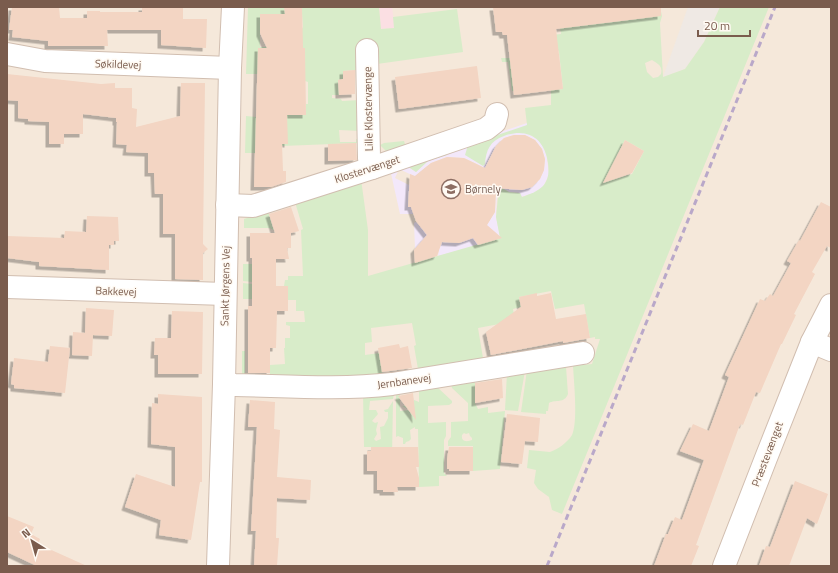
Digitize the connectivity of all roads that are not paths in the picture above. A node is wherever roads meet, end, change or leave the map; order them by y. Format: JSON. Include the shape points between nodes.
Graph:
{"nodes":[{"id":1,"x":233,"y":7,"type":"edge"},
{"id":2,"x":367,"y":50,"type":"dead end"},
{"id":3,"x":7,"y":54,"type":"edge"},
{"id":4,"x":230,"y":68,"type":"junction"},
{"id":5,"x":497,"y":114,"type":"dead end"},
{"id":6,"x":372,"y":168,"type":"junction"},
{"id":7,"x":227,"y":205,"type":"junction"},
{"id":8,"x":7,"y":287,"type":"edge"},
{"id":9,"x":225,"y":294,"type":"junction"},
{"id":10,"x":831,"y":305,"type":"edge"},
{"id":11,"x":821,"y":346,"type":"edge"},
{"id":12,"x":583,"y":353,"type":"dead end"},
{"id":13,"x":224,"y":384,"type":"junction"},
{"id":14,"x":218,"y":566,"type":"edge"},
{"id":15,"x":724,"y":566,"type":"edge"}],
"edges":[{"from":1,"to":4,"type":"street","name":"Sankt Jørgens Vej"},
{"from":2,"to":6,"type":"street","name":"Lille Klostervænge","via":[[368,158]]},
{"from":3,"to":4,"type":"street","name":"Søkildevej","via":[[45,61]]},
{"from":4,"to":7,"type":"street","name":"Sankt Jørgens Vej"},
{"from":5,"to":6,"type":"street","name":"Klostervænget","via":[[495,122],[486,129]]},
{"from":6,"to":7,"type":"street","name":"Klostervænget","via":[[253,206]]},
{"from":7,"to":9,"type":"street","name":"Sankt Jørgens Vej"},
{"from":8,"to":9,"type":"street","name":"Bakkevej"},
{"from":9,"to":13,"type":"street","name":"Sankt Jørgens Vej"},
{"from":10,"to":11,"type":"street","name":"Præstevænget"},
{"from":11,"to":15,"type":"street","name":"Præstevænget","via":[[766,458]]},
{"from":12,"to":13,"type":"street","name":"Jernbanevej","via":[[372,386]]},
{"from":13,"to":14,"type":"street","name":"Sankt Jørgens Vej"}]}
